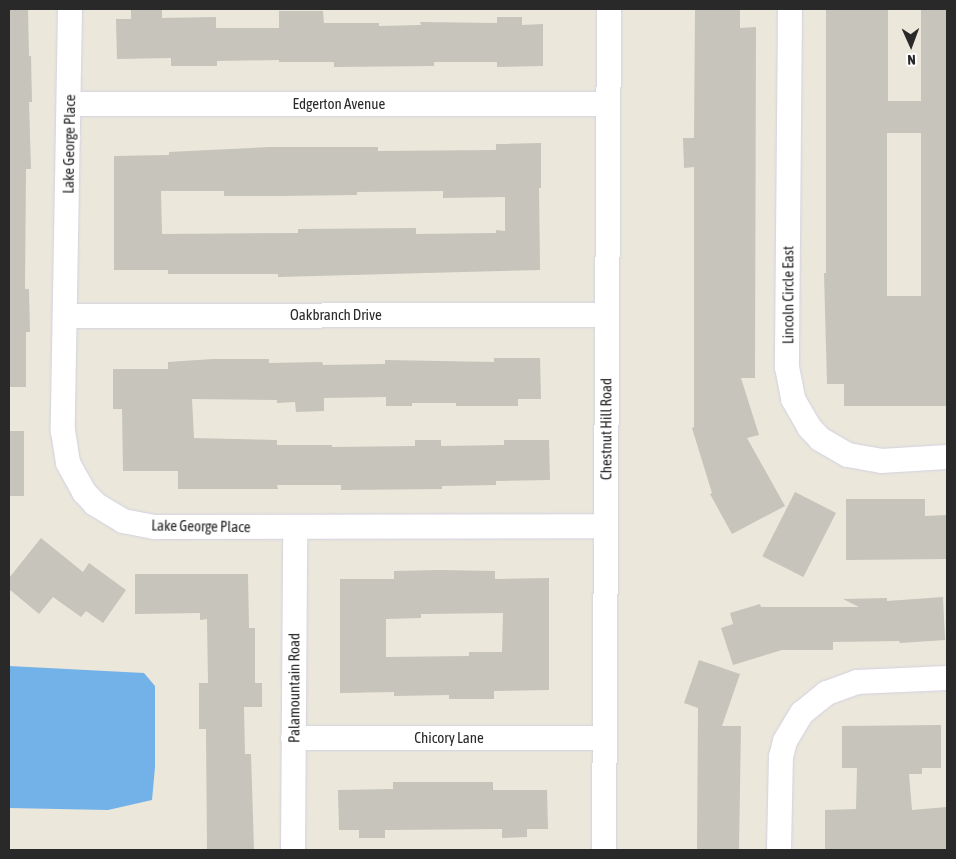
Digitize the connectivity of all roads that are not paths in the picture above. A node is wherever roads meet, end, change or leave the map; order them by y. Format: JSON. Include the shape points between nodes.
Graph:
{"nodes":[{"id":1,"x":70,"y":9,"type":"edge"},
{"id":2,"x":609,"y":9,"type":"edge"},
{"id":3,"x":790,"y":9,"type":"edge"},
{"id":4,"x":70,"y":104,"type":"junction"},
{"id":5,"x":608,"y":104,"type":"junction"},
{"id":6,"x":607,"y":315,"type":"junction"},
{"id":7,"x":66,"y":316,"type":"junction"},
{"id":8,"x":947,"y":457,"type":"edge"},
{"id":9,"x":606,"y":526,"type":"junction"},
{"id":10,"x":295,"y":527,"type":"junction"},
{"id":11,"x":947,"y":678,"type":"edge"},
{"id":12,"x":293,"y":738,"type":"junction"},
{"id":13,"x":605,"y":738,"type":"junction"},
{"id":14,"x":293,"y":850,"type":"edge"},
{"id":15,"x":604,"y":850,"type":"edge"},
{"id":16,"x":779,"y":850,"type":"edge"}],
"edges":[{"from":1,"to":4,"type":"street","name":"Lake George Place"},
{"from":2,"to":5,"type":"street","name":"Chestnut Hill Road"},
{"from":3,"to":8,"type":"street","name":"Lincoln Circle East","via":[[788,367],[793,399],[800,414],[820,439],[848,455],[881,461]]},
{"from":4,"to":5,"type":"street","name":"Edgerton Avenue"},
{"from":4,"to":7,"type":"street","name":"Lake George Place"},
{"from":5,"to":6,"type":"street","name":"Chestnut Hill Road"},
{"from":6,"to":7,"type":"street","name":"Oakbranch Drive"},
{"from":6,"to":9,"type":"street","name":"Chestnut Hill Road"},
{"from":7,"to":10,"type":"street","name":"Lake George Place","via":[[64,448],[75,478],[95,504],[123,520],[155,527]]},
{"from":9,"to":10,"type":"street","name":"Lake George Place"},
{"from":9,"to":13,"type":"street","name":"Chestnut Hill Road"},
{"from":10,"to":12,"type":"street","name":"Palamountain Road"},
{"from":11,"to":16,"type":"street","via":[[857,682],[827,693],[802,714],[785,741],[781,757]]},
{"from":12,"to":13,"type":"street","name":"Chicory Lane"},
{"from":12,"to":14,"type":"street","name":"Palamountain Road"},
{"from":13,"to":15,"type":"street","name":"Chestnut Hill Road"}]}
